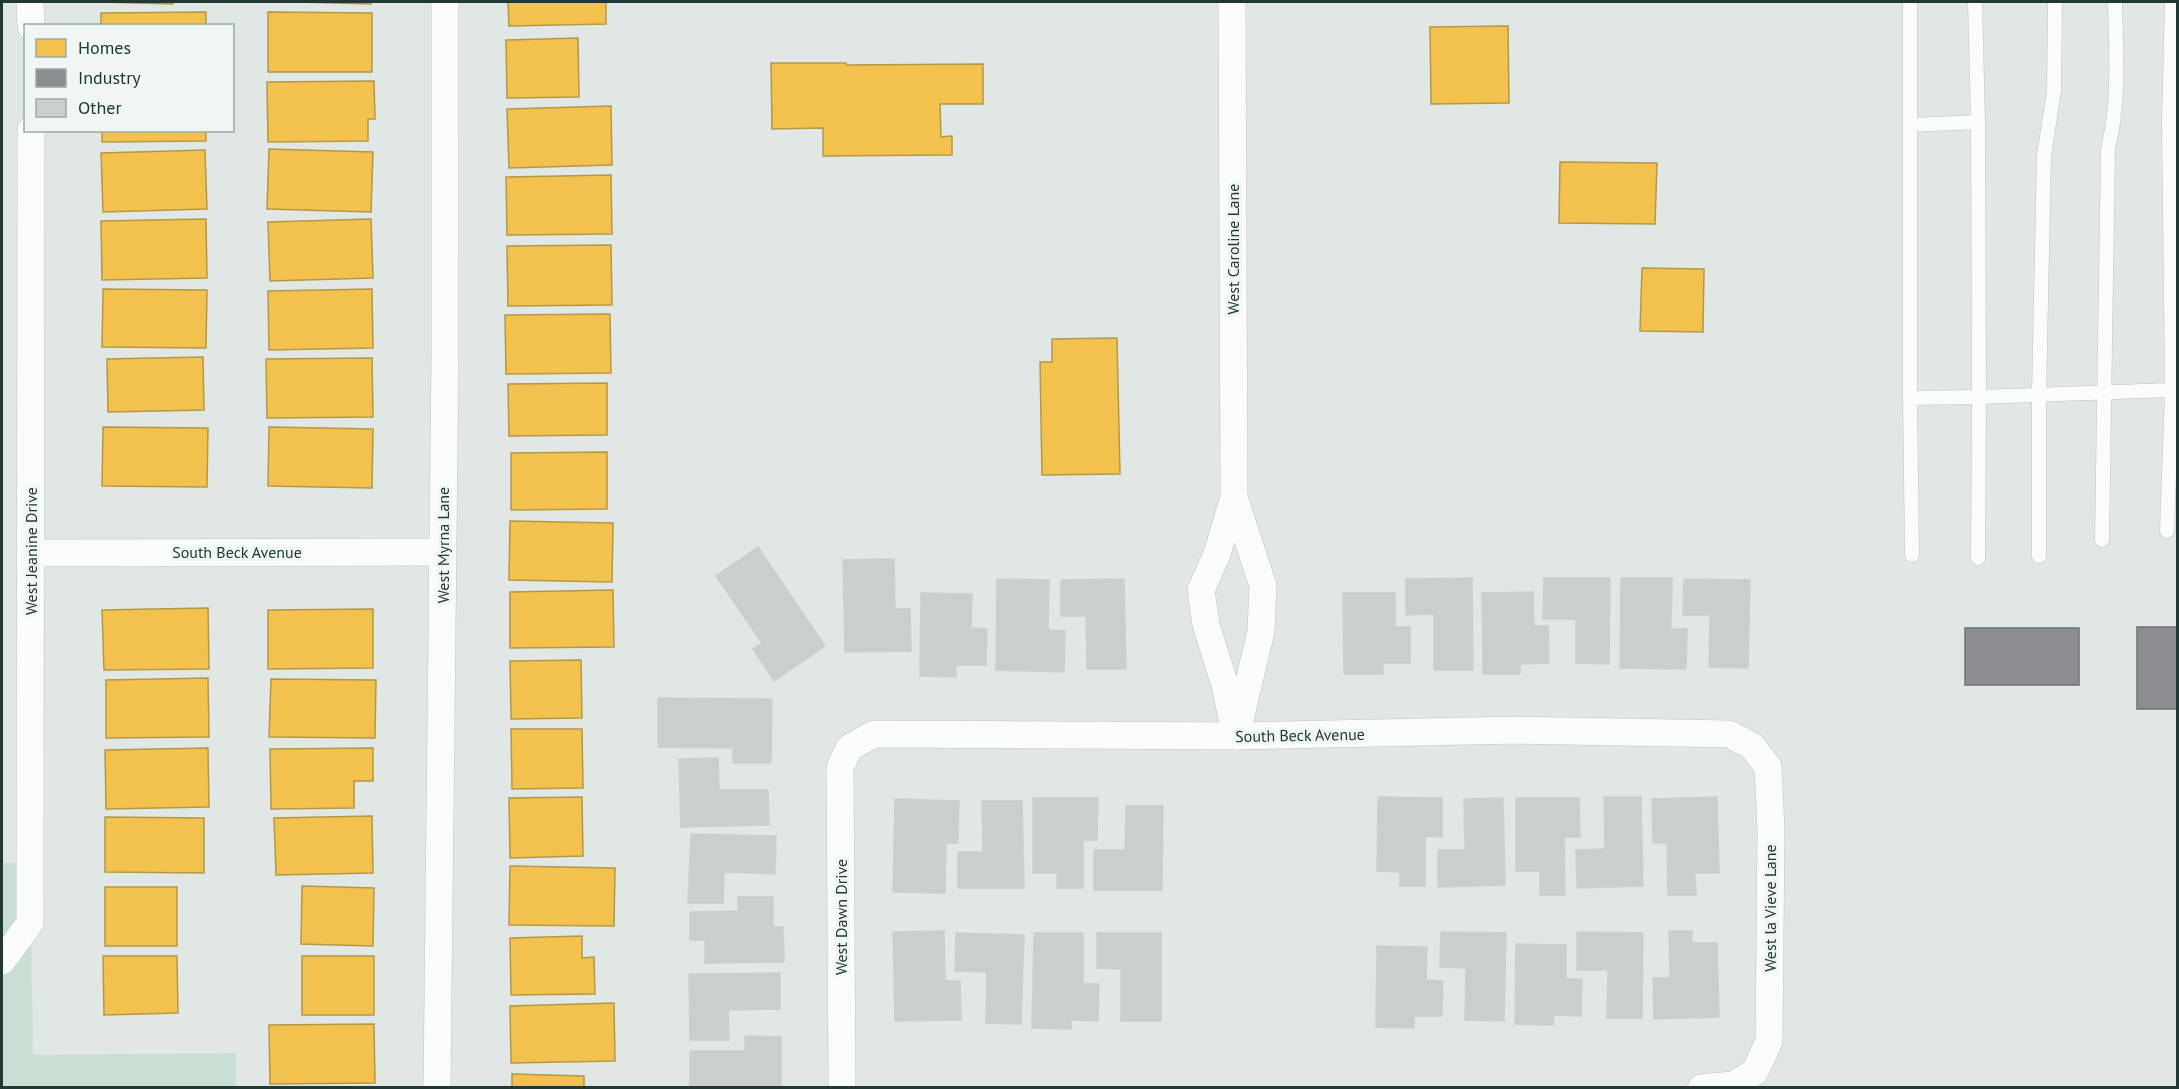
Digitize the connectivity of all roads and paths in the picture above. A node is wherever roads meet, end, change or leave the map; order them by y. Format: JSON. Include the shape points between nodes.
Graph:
{"nodes":[{"id":1,"x":30,"y":2,"type":"edge"},
{"id":2,"x":445,"y":2,"type":"edge"},
{"id":3,"x":1232,"y":2,"type":"edge"},
{"id":4,"x":1910,"y":2,"type":"edge"},
{"id":5,"x":1975,"y":2,"type":"edge"},
{"id":6,"x":2055,"y":2,"type":"edge"},
{"id":7,"x":2115,"y":2,"type":"edge"},
{"id":8,"x":2172,"y":2,"type":"edge"},
{"id":9,"x":31,"y":24,"type":"edge"},
{"id":10,"x":1978,"y":122,"type":"junction"},
{"id":11,"x":1910,"y":124,"type":"junction"},
{"id":12,"x":31,"y":132,"type":"edge"},
{"id":13,"x":2172,"y":390,"type":"junction"},
{"id":14,"x":2103,"y":392,"type":"junction"},
{"id":15,"x":2039,"y":395,"type":"junction"},
{"id":16,"x":1910,"y":398,"type":"junction"},
{"id":17,"x":1979,"y":398,"type":"junction"},
{"id":18,"x":1234,"y":497,"type":"junction"},
{"id":19,"x":2167,"y":531,"type":"dead end"},
{"id":20,"x":2102,"y":540,"type":"dead end"},
{"id":21,"x":443,"y":552,"type":"junction"},
{"id":22,"x":32,"y":553,"type":"junction"},
{"id":23,"x":1912,"y":555,"type":"dead end"},
{"id":24,"x":2039,"y":556,"type":"dead end"},
{"id":25,"x":1978,"y":558,"type":"dead end"},
{"id":26,"x":1236,"y":736,"type":"junction"},
{"id":27,"x":1752,"y":746,"type":"joint"},
{"id":28,"x":849,"y":748,"type":"joint"},
{"id":29,"x":2,"y":961,"type":"edge"},
{"id":30,"x":437,"y":1088,"type":"edge"},
{"id":31,"x":842,"y":1088,"type":"edge"},
{"id":32,"x":1701,"y":1088,"type":"edge"}],
"edges":[{"from":1,"to":9,"type":"street"},
{"from":2,"to":21,"type":"street","name":"West Myrna Lane"},
{"from":3,"to":18,"type":"street","name":"West Caroline Lane"},
{"from":4,"to":11,"type":"lane"},
{"from":5,"to":10,"type":"lane"},
{"from":6,"to":15,"type":"lane","via":[[2054,91],[2044,154]]},
{"from":7,"to":14,"type":"lane","via":[[2117,92],[2108,149]]},
{"from":8,"to":13,"type":"lane"},
{"from":10,"to":11,"type":"lane"},
{"from":10,"to":17,"type":"lane"},
{"from":11,"to":16,"type":"lane"},
{"from":12,"to":22,"type":"street","name":"West Jeanine Drive"},
{"from":13,"to":14,"type":"lane"},
{"from":13,"to":19,"type":"lane"},
{"from":14,"to":15,"type":"lane"},
{"from":14,"to":20,"type":"lane"},
{"from":15,"to":17,"type":"lane"},
{"from":15,"to":24,"type":"lane"},
{"from":16,"to":17,"type":"lane"},
{"from":16,"to":23,"type":"lane"},
{"from":17,"to":25,"type":"lane"},
{"from":18,"to":26,"type":"street","name":"West Caroline Lane","via":[[1263,586],[1260,632]]},
{"from":18,"to":26,"type":"street","name":"West Caroline Lane","via":[[1218,554],[1201,590],[1206,625]]},
{"from":21,"to":22,"type":"street","name":"South Beck Avenue"},
{"from":21,"to":30,"type":"street","name":"West Myrna Lane"},
{"from":22,"to":29,"type":"street","name":"West Jeanine Drive","via":[[30,923]]},
{"from":26,"to":27,"type":"street","name":"South Beck Avenue","via":[[1517,730],[1729,734]]},
{"from":26,"to":28,"type":"street","name":"South Beck Avenue","via":[[874,734]]},
{"from":27,"to":32,"type":"street","name":"West la Vieve Lane","via":[[1768,767],[1769,1041],[1755,1072],[1733,1085]]},
{"from":28,"to":31,"type":"street","name":"West Dawn Drive","via":[[840,768]]}]}
